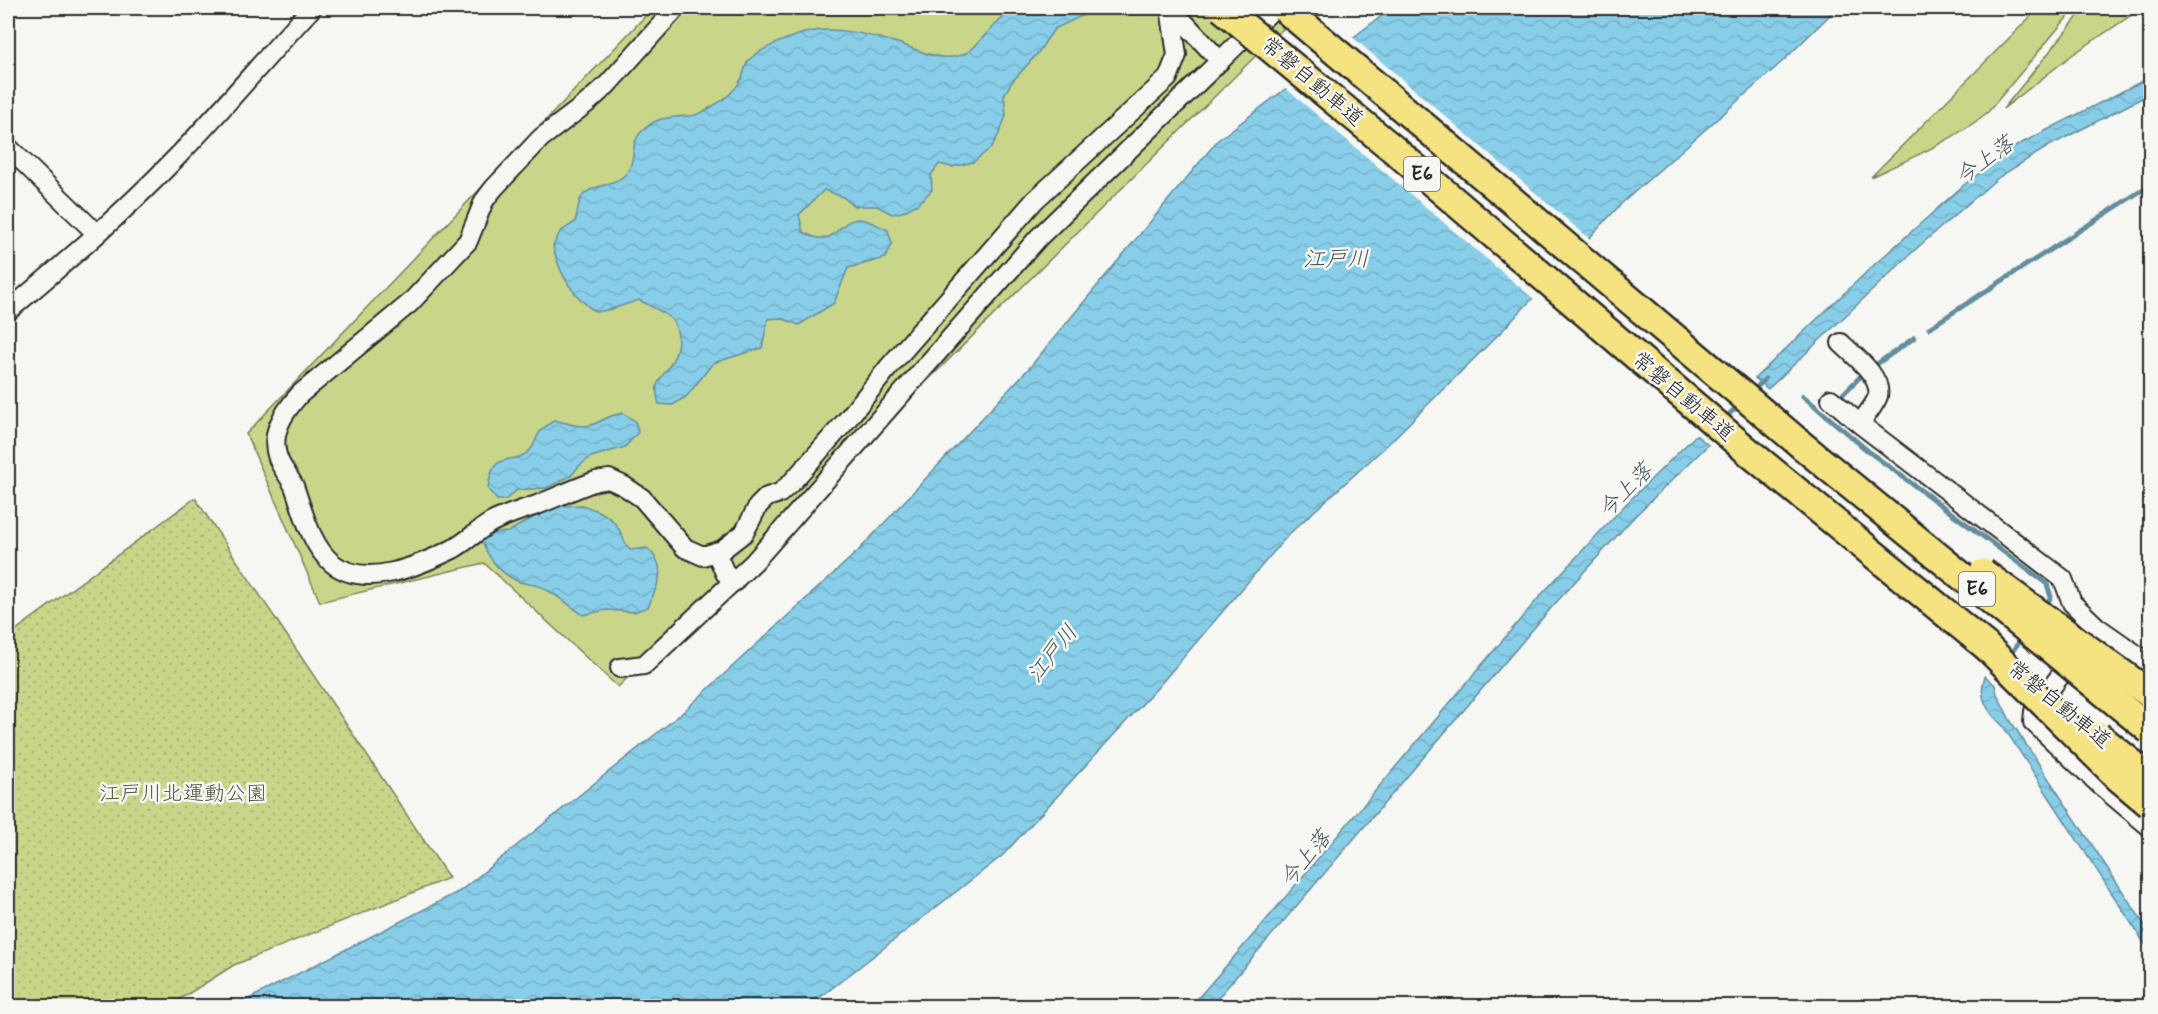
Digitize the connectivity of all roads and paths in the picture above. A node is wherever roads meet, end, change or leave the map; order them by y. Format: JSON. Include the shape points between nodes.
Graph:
{"nodes":[{"id":1,"x":312,"y":8,"type":"edge"},
{"id":2,"x":676,"y":8,"type":"edge"},
{"id":3,"x":1171,"y":8,"type":"edge"},
{"id":4,"x":1222,"y":8,"type":"edge"},
{"id":5,"x":1274,"y":8,"type":"edge"},
{"id":6,"x":1284,"y":8,"type":"edge"},
{"id":7,"x":1220,"y":61,"type":"junction"},
{"id":8,"x":8,"y":147,"type":"edge"},
{"id":9,"x":97,"y":234,"type":"junction"},
{"id":10,"x":8,"y":311,"type":"edge"},
{"id":11,"x":1841,"y":343,"type":"dead end"},
{"id":12,"x":1831,"y":399,"type":"dead end"},
{"id":13,"x":1860,"y":424,"type":"junction"},
{"id":14,"x":1805,"y":448,"type":"junction"},
{"id":15,"x":716,"y":552,"type":"junction"},
{"id":16,"x":734,"y":582,"type":"junction"},
{"id":17,"x":2097,"y":627,"type":"junction"},
{"id":18,"x":1986,"y":646,"type":"junction"},
{"id":19,"x":2151,"y":664,"type":"edge"},
{"id":20,"x":620,"y":668,"type":"dead end"},
{"id":21,"x":2151,"y":694,"type":"edge"},
{"id":22,"x":2151,"y":729,"type":"edge"},
{"id":23,"x":2151,"y":778,"type":"edge"},
{"id":24,"x":2151,"y":804,"type":"edge"},
{"id":25,"x":2151,"y":827,"type":"edge"}],
"edges":[{"from":1,"to":9,"type":"street","via":[[181,153]]},
{"from":2,"to":15,"type":"street","via":[[607,85],[541,138],[494,188],[484,201],[468,241],[410,303],[300,394],[276,429],[275,446],[321,550],[333,564],[352,573],[392,574],[453,548],[499,519],[609,479],[642,498],[685,548],[703,556]]},
{"from":3,"to":7,"type":"street"},
{"from":3,"to":15,"type":"street","via":[[1177,55],[1168,78],[1035,200],[792,482],[780,493],[767,497],[744,532]]},
{"from":4,"to":18,"type":"highway","name":"常磐自動車道","number":"E6","bridge":true,"via":[[1750,453]]},
{"from":5,"to":7,"type":"street"},
{"from":6,"to":14,"type":"highway","name":"常磐自動車道","number":"E6"},
{"from":7,"to":16,"type":"street","via":[[1039,237]]},
{"from":8,"to":9,"type":"street"},
{"from":9,"to":10,"type":"street"},
{"from":11,"to":13,"type":"street","via":[[1873,376],[1878,388],[1878,398]]},
{"from":12,"to":13,"type":"street"},
{"from":13,"to":17,"type":"street","via":[[2063,579],[2073,603]]},
{"from":14,"to":21,"type":"highway","bridge":true},
{"from":14,"to":22,"type":"highway","name":"常磐自動車道","number":"E6","bridge":true},
{"from":15,"to":16,"type":"street","via":[[725,573]]},
{"from":16,"to":20,"type":"street","via":[[644,665]]},
{"from":17,"to":19,"type":"street"},
{"from":17,"to":25,"type":"street","via":[[2034,711],[2033,722]]},
{"from":18,"to":23,"type":"highway","name":"常磐自動車道","number":"E6","bridge":true},
{"from":18,"to":24,"type":"highway","bridge":true,"via":[[2119,778]]}]}
